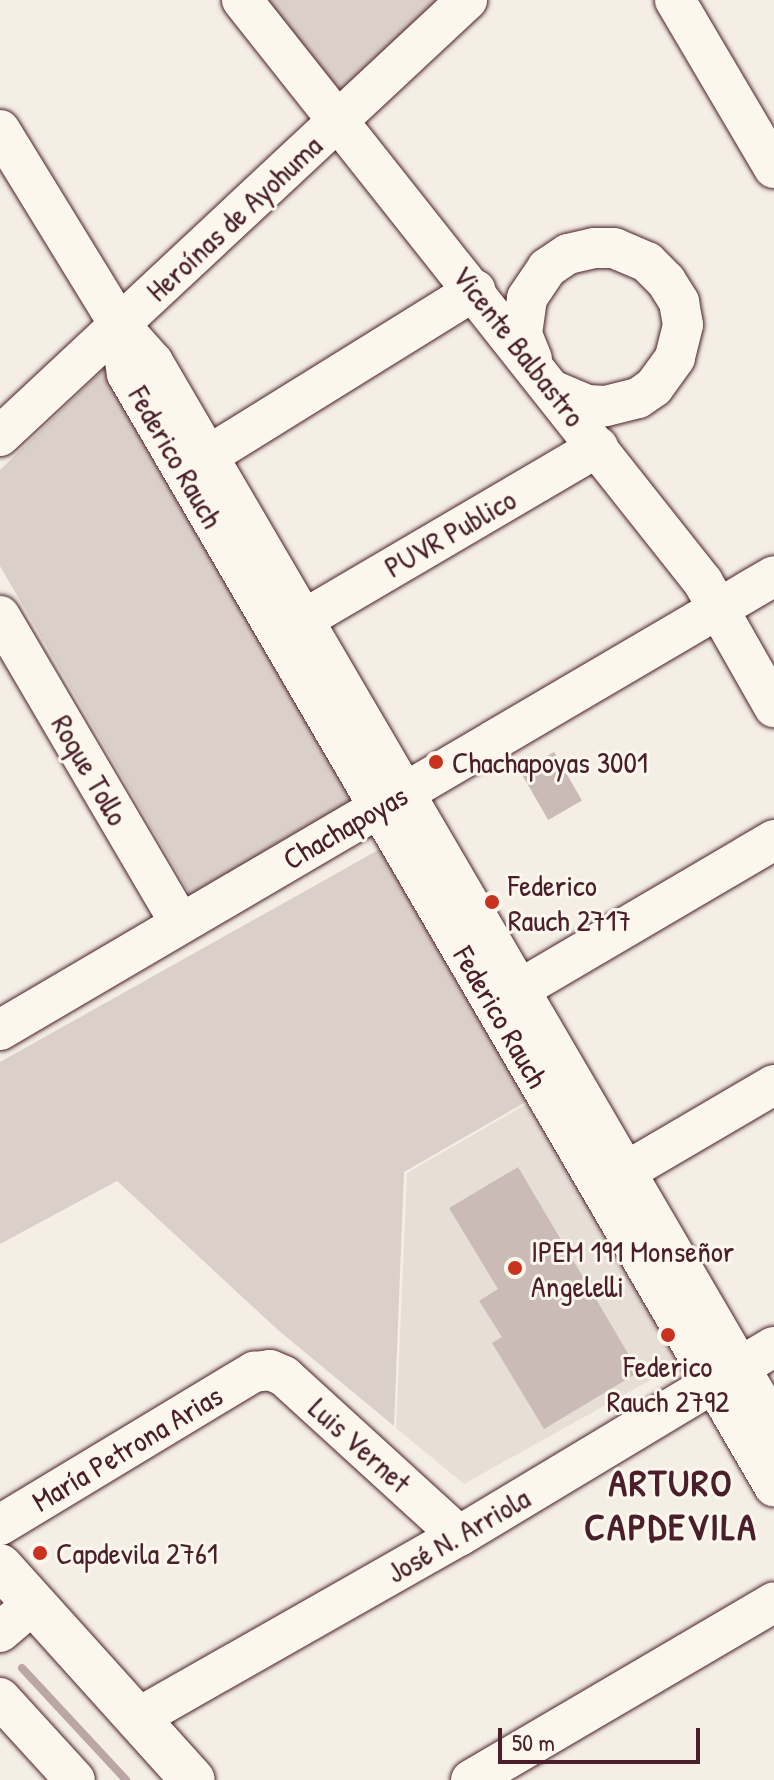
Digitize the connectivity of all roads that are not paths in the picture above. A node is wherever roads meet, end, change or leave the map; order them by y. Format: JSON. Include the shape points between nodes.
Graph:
{"nodes":[{"id":1,"x":242,"y":0,"type":"edge"},
{"id":2,"x":467,"y":0,"type":"edge"},
{"id":3,"x":675,"y":0,"type":"edge"},
{"id":4,"x":338,"y":122,"type":"junction"},
{"id":5,"x":0,"y":130,"type":"edge"},
{"id":6,"x":774,"y":168,"type":"edge"},
{"id":7,"x":475,"y":290,"type":"junction"},
{"id":8,"x":119,"y":324,"type":"junction"},
{"id":9,"x":0,"y":436,"type":"edge"},
{"id":10,"x":598,"y":447,"type":"junction"},
{"id":11,"x":206,"y":457,"type":"junction"},
{"id":12,"x":774,"y":576,"type":"edge"},
{"id":13,"x":719,"y":610,"type":"junction"},
{"id":14,"x":0,"y":616,"type":"edge"},
{"id":15,"x":303,"y":620,"type":"junction"},
{"id":16,"x":774,"y":707,"type":"edge"},
{"id":17,"x":392,"y":800,"type":"junction"},
{"id":18,"x":774,"y":840,"type":"edge"},
{"id":19,"x":180,"y":923,"type":"junction"},
{"id":20,"x":506,"y":997,"type":"junction"},
{"id":21,"x":0,"y":1030,"type":"edge"},
{"id":22,"x":774,"y":1085,"type":"edge"},
{"id":23,"x":612,"y":1179,"type":"junction"},
{"id":24,"x":774,"y":1347,"type":"edge"},
{"id":25,"x":254,"y":1372,"type":"joint"},
{"id":26,"x":727,"y":1375,"type":"junction"},
{"id":27,"x":774,"y":1426,"type":"edge"},
{"id":28,"x":774,"y":1486,"type":"edge"},
{"id":29,"x":0,"y":1525,"type":"edge"},
{"id":30,"x":459,"y":1536,"type":"junction"},
{"id":31,"x":0,"y":1566,"type":"edge"},
{"id":32,"x":774,"y":1602,"type":"edge"},
{"id":33,"x":33,"y":1604,"type":"junction"},
{"id":34,"x":0,"y":1632,"type":"edge"},
{"id":35,"x":0,"y":1698,"type":"edge"},
{"id":36,"x":138,"y":1718,"type":"junction"},
{"id":37,"x":75,"y":1780,"type":"edge"},
{"id":38,"x":193,"y":1780,"type":"edge"},
{"id":39,"x":471,"y":1780,"type":"edge"}],
"edges":[{"from":1,"to":4,"type":"street","name":"Vicente Balbastro"},
{"from":2,"to":4,"type":"street","name":"Heroínas de Ayohuma"},
{"from":3,"to":6,"type":"street"},
{"from":4,"to":7,"type":"street","name":"Vicente Balbastro"},
{"from":4,"to":8,"type":"street","name":"Heroínas de Ayohuma"},
{"from":5,"to":8,"type":"street","name":"Federico Rauch"},
{"from":7,"to":10,"type":"street","name":"Vicente Balbastro"},
{"from":7,"to":11,"type":"street"},
{"from":8,"to":9,"type":"street","name":"Heroínas de Ayohuma"},
{"from":8,"to":11,"type":"street","name":"Federico Rauch","via":[[153,362]]},
{"from":8,"to":17,"type":"street","name":"Federico Rauch","via":[[127,374]]},
{"from":10,"to":13,"type":"street","name":"Vicente Balbastro"},
{"from":10,"to":15,"type":"street","name":"PUVR Publico"},
{"from":11,"to":15,"type":"street","name":"Federico Rauch"},
{"from":12,"to":13,"type":"street","name":"Chachapoyas"},
{"from":13,"to":16,"type":"street","name":"Vicente Balbastro"},
{"from":13,"to":17,"type":"street","name":"Chachapoyas"},
{"from":14,"to":19,"type":"street","name":"Roque Tollo"},
{"from":15,"to":17,"type":"street","name":"Federico Rauch"},
{"from":17,"to":19,"type":"street","name":"Chachapoyas"},
{"from":17,"to":20,"type":"street","name":"Federico Rauch"},
{"from":18,"to":20,"type":"street"},
{"from":19,"to":21,"type":"street","name":"Chachapoyas"},
{"from":20,"to":23,"type":"street","name":"Federico Rauch"},
{"from":22,"to":23,"type":"street"},
{"from":23,"to":26,"type":"street","name":"Federico Rauch"},
{"from":24,"to":26,"type":"street","name":"José N. Arriola"},
{"from":25,"to":29,"type":"street","name":"María Petrona Arias"},
{"from":25,"to":30,"type":"street","name":"Luis Vernet","via":[[270,1370],[284,1376]]},
{"from":26,"to":27,"type":"street","name":"Federico Rauch"},
{"from":26,"to":28,"type":"street","name":"Federico Rauch"},
{"from":26,"to":30,"type":"street","name":"José N. Arriola"},
{"from":30,"to":36,"type":"street","name":"José N. Arriola"},
{"from":31,"to":33,"type":"main road"},
{"from":32,"to":39,"type":"street"},
{"from":33,"to":34,"type":"street"},
{"from":33,"to":36,"type":"main road"},
{"from":35,"to":37,"type":"street"},
{"from":36,"to":38,"type":"main road"}]}
